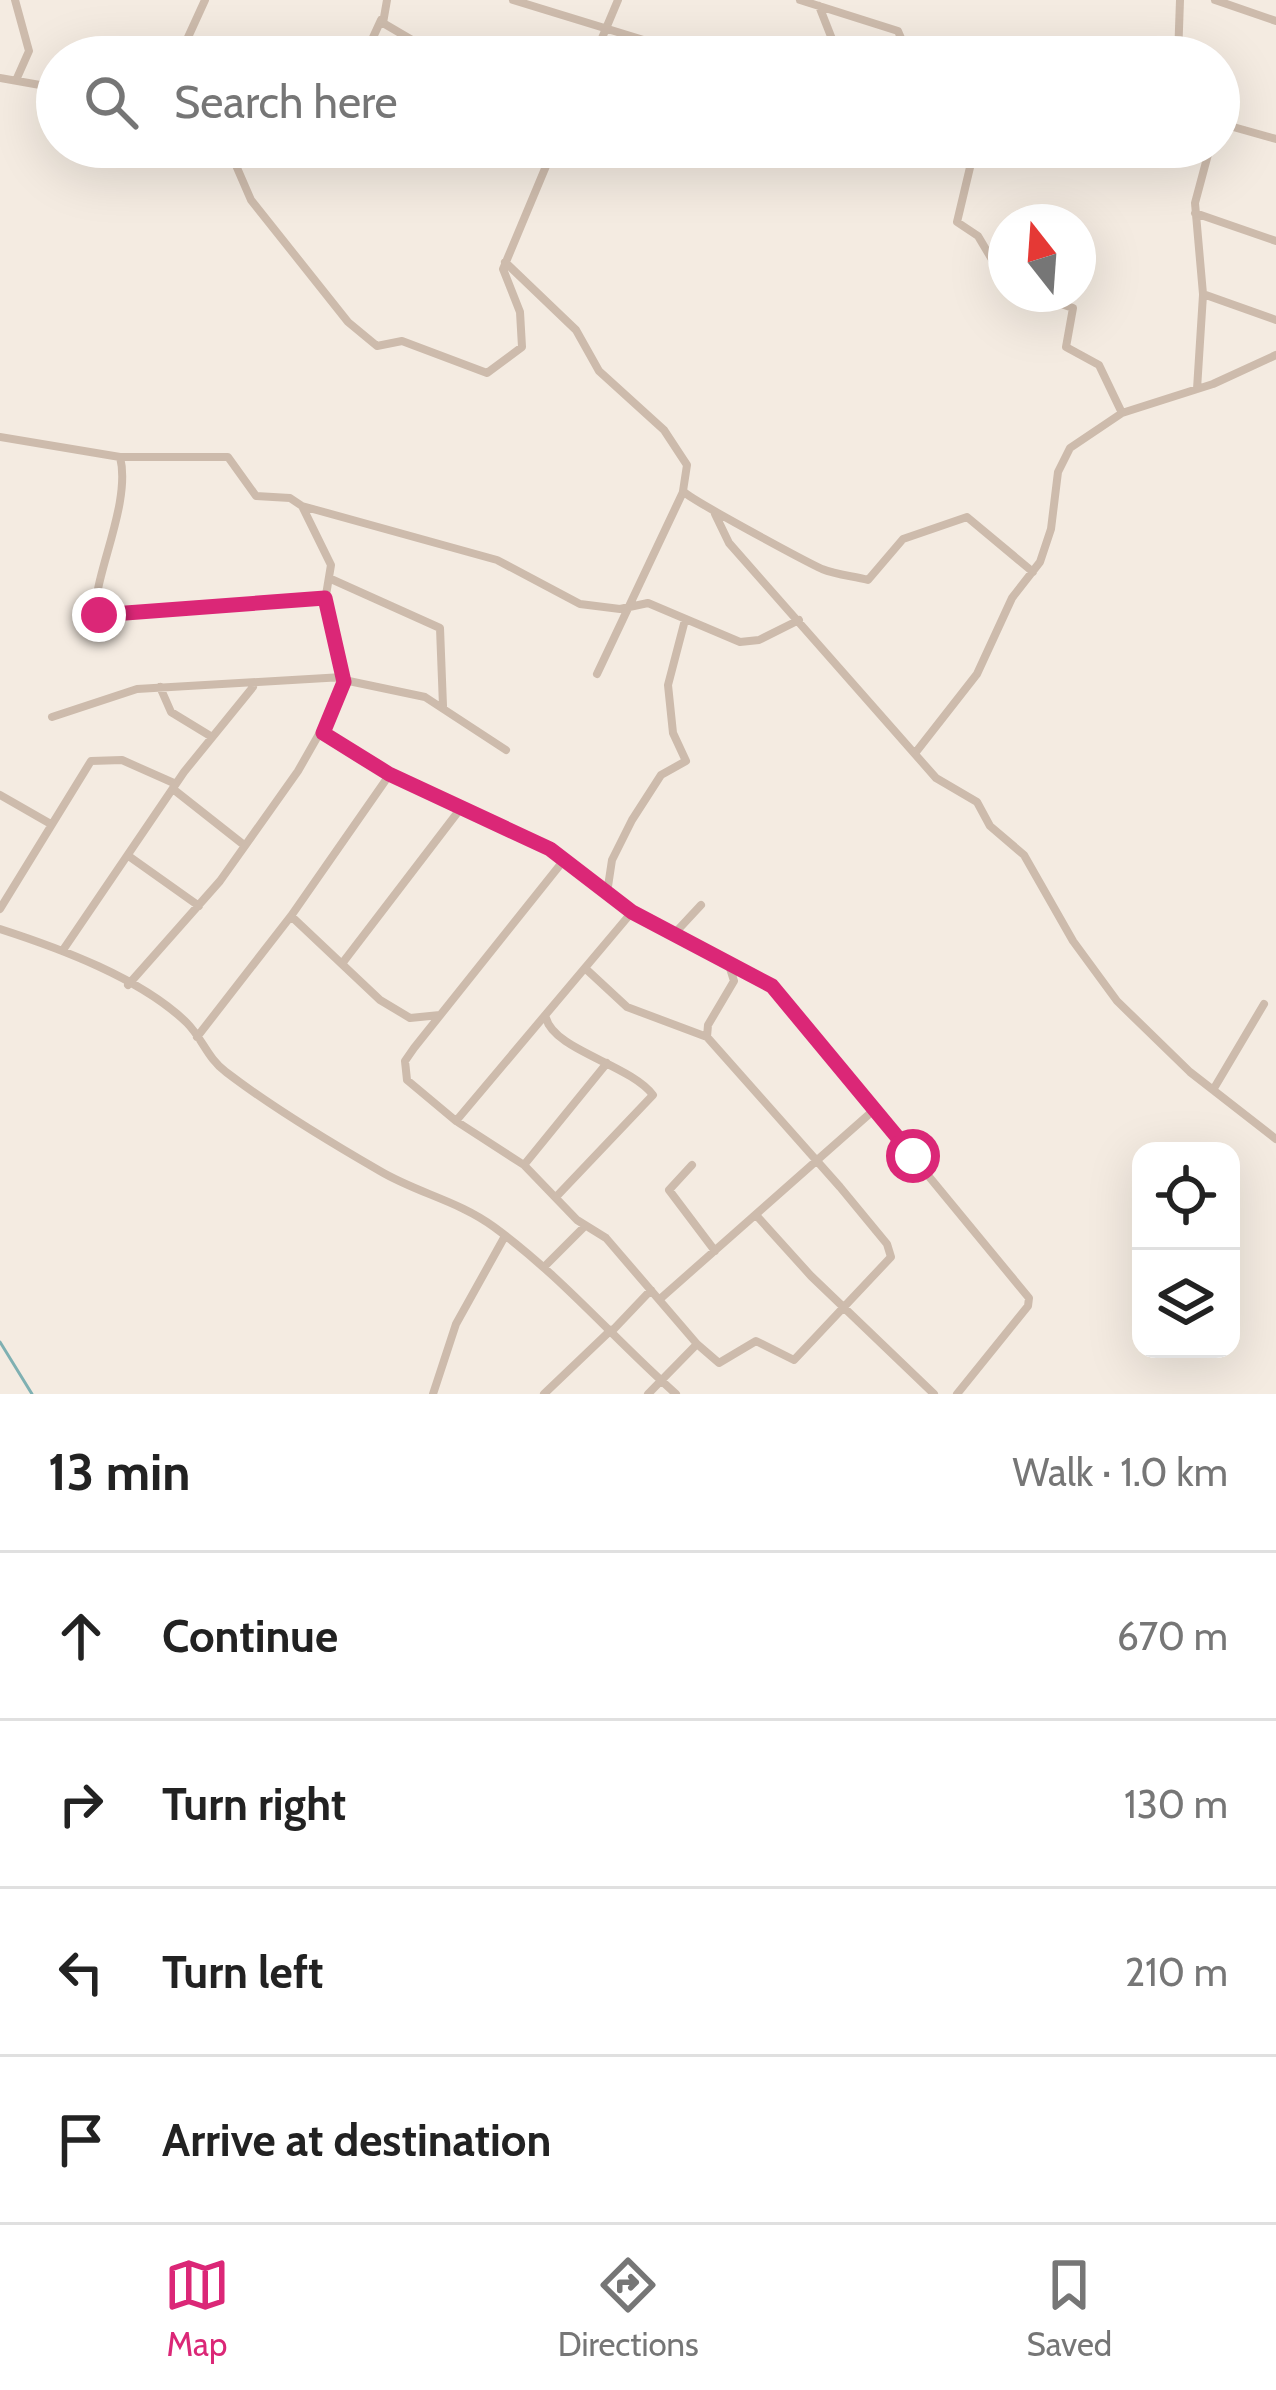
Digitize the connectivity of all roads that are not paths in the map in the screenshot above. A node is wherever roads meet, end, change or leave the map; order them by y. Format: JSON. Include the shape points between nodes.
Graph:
{"nodes":[{"id":1,"x":15,"y":0,"type":"edge"},
{"id":2,"x":205,"y":0,"type":"edge"},
{"id":3,"x":387,"y":0,"type":"edge"},
{"id":4,"x":513,"y":0,"type":"edge"},
{"id":5,"x":618,"y":0,"type":"edge"},
{"id":6,"x":800,"y":0,"type":"edge"},
{"id":7,"x":1180,"y":0,"type":"edge"},
{"id":8,"x":1215,"y":0,"type":"edge"},
{"id":9,"x":551,"y":5,"type":"edge"},
{"id":10,"x":819,"y":6,"type":"junction"},
{"id":11,"x":381,"y":20,"type":"junction"},
{"id":12,"x":1276,"y":21,"type":"edge"},
{"id":13,"x":609,"y":26,"type":"junction"},
{"id":14,"x":189,"y":36,"type":"edge"},
{"id":15,"x":374,"y":36,"type":"edge"},
{"id":16,"x":407,"y":36,"type":"edge"},
{"id":17,"x":604,"y":36,"type":"edge"},
{"id":18,"x":635,"y":36,"type":"edge"},
{"id":19,"x":831,"y":36,"type":"edge"},
{"id":20,"x":900,"y":36,"type":"edge"},
{"id":21,"x":1179,"y":36,"type":"edge"},
{"id":22,"x":0,"y":78,"type":"edge"},
{"id":23,"x":17,"y":79,"type":"junction"},
{"id":24,"x":36,"y":83,"type":"edge"},
{"id":25,"x":1240,"y":129,"type":"edge"},
{"id":26,"x":1276,"y":139,"type":"edge"},
{"id":27,"x":237,"y":168,"type":"edge"},
{"id":28,"x":545,"y":168,"type":"edge"},
{"id":29,"x":970,"y":168,"type":"edge"},
{"id":30,"x":1205,"y":168,"type":"edge"},
{"id":31,"x":1195,"y":213,"type":"junction"},
{"id":32,"x":1276,"y":241,"type":"edge"},
{"id":33,"x":988,"y":253,"type":"edge"},
{"id":34,"x":505,"y":262,"type":"junction"},
{"id":35,"x":1203,"y":294,"type":"junction"},
{"id":36,"x":1072,"y":312,"type":"edge"},
{"id":37,"x":1276,"y":320,"type":"edge"},
{"id":38,"x":1276,"y":355,"type":"edge"},
{"id":39,"x":1197,"y":388,"type":"junction"},
{"id":40,"x":1122,"y":413,"type":"junction"},
{"id":41,"x":0,"y":436,"type":"edge"},
{"id":42,"x":119,"y":458,"type":"junction"},
{"id":43,"x":683,"y":490,"type":"junction"},
{"id":44,"x":302,"y":506,"type":"junction"},
{"id":45,"x":715,"y":514,"type":"junction"},
{"id":46,"x":1033,"y":572,"type":"junction"},
{"id":47,"x":331,"y":579,"type":"junction"},
{"id":48,"x":325,"y":598,"type":"junction"},
{"id":49,"x":630,"y":606,"type":"junction"},
{"id":50,"x":685,"y":620,"type":"junction"},
{"id":51,"x":799,"y":620,"type":"junction"},
{"id":52,"x":597,"y":674,"type":"dead end"},
{"id":53,"x":344,"y":679,"type":"junction"},
{"id":54,"x":160,"y":687,"type":"junction"},
{"id":55,"x":254,"y":687,"type":"junction"},
{"id":56,"x":443,"y":706,"type":"junction"},
{"id":57,"x":52,"y":717,"type":"dead end"},
{"id":58,"x":323,"y":733,"type":"junction"},
{"id":59,"x":212,"y":737,"type":"junction"},
{"id":60,"x":506,"y":750,"type":"dead end"},
{"id":61,"x":916,"y":752,"type":"junction"},
{"id":62,"x":389,"y":774,"type":"junction"},
{"id":63,"x":174,"y":787,"type":"junction"},
{"id":64,"x":0,"y":795,"type":"edge"},
{"id":65,"x":460,"y":808,"type":"junction"},
{"id":66,"x":49,"y":824,"type":"junction"},
{"id":67,"x":244,"y":844,"type":"junction"},
{"id":68,"x":130,"y":857,"type":"junction"},
{"id":69,"x":564,"y":860,"type":"junction"},
{"id":70,"x":607,"y":895,"type":"junction"},
{"id":71,"x":701,"y":905,"type":"dead end"},
{"id":72,"x":200,"y":906,"type":"junction"},
{"id":73,"x":0,"y":908,"type":"edge"},
{"id":74,"x":632,"y":912,"type":"junction"},
{"id":75,"x":291,"y":916,"type":"junction"},
{"id":76,"x":0,"y":928,"type":"edge"},
{"id":77,"x":674,"y":934,"type":"junction"},
{"id":78,"x":63,"y":950,"type":"junction"},
{"id":79,"x":344,"y":961,"type":"junction"},
{"id":80,"x":729,"y":963,"type":"junction"},
{"id":81,"x":586,"y":969,"type":"junction"},
{"id":82,"x":128,"y":985,"type":"junction"},
{"id":83,"x":1264,"y":1004,"type":"dead end"},
{"id":84,"x":441,"y":1015,"type":"junction"},
{"id":85,"x":546,"y":1018,"type":"junction"},
{"id":86,"x":197,"y":1036,"type":"junction"},
{"id":87,"x":707,"y":1037,"type":"junction"},
{"id":88,"x":607,"y":1064,"type":"junction"},
{"id":89,"x":1213,"y":1090,"type":"junction"},
{"id":90,"x":875,"y":1108,"type":"junction"},
{"id":91,"x":456,"y":1121,"type":"junction"},
{"id":92,"x":1276,"y":1139,"type":"edge"},
{"id":93,"x":816,"y":1162,"type":"junction"},
{"id":94,"x":524,"y":1165,"type":"junction"},
{"id":95,"x":692,"y":1165,"type":"dead end"},
{"id":96,"x":556,"y":1197,"type":"junction"},
{"id":97,"x":756,"y":1215,"type":"junction"},
{"id":98,"x":586,"y":1225,"type":"junction"},
{"id":99,"x":505,"y":1236,"type":"junction"},
{"id":100,"x":715,"y":1252,"type":"junction"},
{"id":101,"x":544,"y":1267,"type":"junction"},
{"id":102,"x":651,"y":1290,"type":"junction"},
{"id":103,"x":660,"y":1300,"type":"junction"},
{"id":104,"x":845,"y":1311,"type":"junction"},
{"id":105,"x":611,"y":1331,"type":"junction"},
{"id":106,"x":697,"y":1344,"type":"junction"},
{"id":107,"x":661,"y":1381,"type":"junction"},
{"id":108,"x":433,"y":1394,"type":"edge"},
{"id":109,"x":544,"y":1394,"type":"edge"},
{"id":110,"x":648,"y":1394,"type":"edge"},
{"id":111,"x":676,"y":1394,"type":"edge"},
{"id":112,"x":934,"y":1394,"type":"edge"},
{"id":113,"x":957,"y":1394,"type":"edge"}],
"edges":[{"from":1,"to":23,"type":"street","via":[[29,47]]},
{"from":2,"to":14,"type":"street"},
{"from":3,"to":11,"type":"street"},
{"from":4,"to":9,"type":"street"},
{"from":5,"to":13,"type":"street"},
{"from":6,"to":10,"type":"street"},
{"from":7,"to":21,"type":"street"},
{"from":8,"to":12,"type":"street"},
{"from":9,"to":13,"type":"street"},
{"from":10,"to":19,"type":"street"},
{"from":10,"to":20,"type":"street"},
{"from":11,"to":15,"type":"street"},
{"from":11,"to":16,"type":"street"},
{"from":13,"to":17,"type":"street"},
{"from":13,"to":18,"type":"street"},
{"from":22,"to":23,"type":"street"},
{"from":23,"to":24,"type":"street"},
{"from":25,"to":26,"type":"street"},
{"from":27,"to":34,"type":"street","via":[[251,200],[348,322],[377,346],[402,341],[482,373],[499,368],[523,342]]},
{"from":28,"to":34,"type":"street"},
{"from":29,"to":33,"type":"street","via":[[957,222]]},
{"from":30,"to":31,"type":"street"},
{"from":31,"to":32,"type":"street"},
{"from":31,"to":35,"type":"street"},
{"from":34,"to":43,"type":"street","via":[[576,330],[612,385],[664,430],[688,468]]},
{"from":35,"to":37,"type":"street"},
{"from":35,"to":39,"type":"street"},
{"from":36,"to":40,"type":"street","via":[[1066,347],[1099,365]]},
{"from":38,"to":39,"type":"street"},
{"from":39,"to":40,"type":"street"},
{"from":40,"to":46,"type":"street","via":[[1062,457],[1051,529]]},
{"from":41,"to":42,"type":"street"},
{"from":42,"to":44,"type":"street","via":[[228,457],[256,496]]},
{"from":42,"to":48,"type":"street","via":[[121,512],[95,592],[99,615]]},
{"from":43,"to":45,"type":"street"},
{"from":43,"to":49,"type":"street"},
{"from":44,"to":47,"type":"street"},
{"from":44,"to":49,"type":"street","via":[[497,560],[580,604]]},
{"from":45,"to":46,"type":"street","via":[[821,568],[868,580],[903,539],[967,517]]},
{"from":45,"to":51,"type":"street","via":[[729,543]]},
{"from":46,"to":61,"type":"street","via":[[977,674]]},
{"from":47,"to":48,"type":"street"},
{"from":47,"to":56,"type":"street","via":[[440,628]]},
{"from":48,"to":53,"type":"street"},
{"from":49,"to":50,"type":"street","via":[[648,603]]},
{"from":49,"to":52,"type":"street"},
{"from":50,"to":51,"type":"street","via":[[744,643]]},
{"from":50,"to":70,"type":"street","via":[[668,685],[673,733],[686,761],[661,775],[632,820],[612,860]]},
{"from":51,"to":61,"type":"street"},
{"from":53,"to":55,"type":"street"},
{"from":53,"to":56,"type":"street"},
{"from":53,"to":58,"type":"street"},
{"from":54,"to":55,"type":"street"},
{"from":54,"to":57,"type":"street"},
{"from":54,"to":59,"type":"street","via":[[171,712]]},
{"from":55,"to":59,"type":"street"},
{"from":56,"to":60,"type":"street"},
{"from":58,"to":62,"type":"street"},
{"from":58,"to":67,"type":"street"},
{"from":59,"to":63,"type":"street"},
{"from":61,"to":89,"type":"street","via":[[1024,854],[1102,984]]},
{"from":62,"to":65,"type":"street"},
{"from":62,"to":75,"type":"street"},
{"from":63,"to":66,"type":"street","via":[[130,762],[97,759]]},
{"from":63,"to":67,"type":"street"},
{"from":63,"to":68,"type":"street"},
{"from":64,"to":66,"type":"street"},
{"from":65,"to":69,"type":"street"},
{"from":65,"to":79,"type":"street"},
{"from":66,"to":73,"type":"street"},
{"from":67,"to":72,"type":"street"},
{"from":68,"to":72,"type":"street"},
{"from":68,"to":78,"type":"street"},
{"from":69,"to":70,"type":"street"},
{"from":69,"to":84,"type":"street"},
{"from":70,"to":74,"type":"street"},
{"from":71,"to":77,"type":"street"},
{"from":72,"to":82,"type":"street"},
{"from":74,"to":77,"type":"street"},
{"from":74,"to":81,"type":"street"},
{"from":75,"to":79,"type":"street"},
{"from":75,"to":86,"type":"street"},
{"from":76,"to":78,"type":"street"},
{"from":77,"to":80,"type":"street"},
{"from":78,"to":82,"type":"street"},
{"from":79,"to":84,"type":"street","via":[[364,988],[410,1018]]},
{"from":80,"to":87,"type":"street","via":[[734,981]]},
{"from":80,"to":90,"type":"street","via":[[772,986]]},
{"from":81,"to":85,"type":"street"},
{"from":81,"to":87,"type":"street","via":[[628,1007]]},
{"from":82,"to":86,"type":"street"},
{"from":83,"to":89,"type":"street"},
{"from":84,"to":91,"type":"street","via":[[404,1069],[413,1088]]},
{"from":85,"to":88,"type":"street","via":[[560,1037]]},
{"from":85,"to":91,"type":"street"},
{"from":86,"to":99,"type":"street","via":[[224,1071],[271,1102],[380,1172],[447,1199]]},
{"from":87,"to":93,"type":"street"},
{"from":88,"to":94,"type":"street"},
{"from":88,"to":96,"type":"street","via":[[652,1098]]},
{"from":89,"to":92,"type":"street"},
{"from":90,"to":93,"type":"street"},
{"from":90,"to":113,"type":"street","via":[[1029,1298]]},
{"from":91,"to":94,"type":"street"},
{"from":93,"to":97,"type":"street"},
{"from":93,"to":104,"type":"street","via":[[890,1250]]},
{"from":94,"to":96,"type":"street"},
{"from":95,"to":100,"type":"street","via":[[669,1190]]},
{"from":96,"to":98,"type":"street"},
{"from":97,"to":100,"type":"street"},
{"from":97,"to":104,"type":"street"},
{"from":98,"to":101,"type":"street"},
{"from":98,"to":102,"type":"street"},
{"from":99,"to":101,"type":"street"},
{"from":99,"to":108,"type":"street","via":[[456,1324]]},
{"from":100,"to":103,"type":"street"},
{"from":101,"to":105,"type":"street"},
{"from":102,"to":103,"type":"street"},
{"from":102,"to":105,"type":"street"},
{"from":103,"to":106,"type":"street"},
{"from":104,"to":106,"type":"street","via":[[790,1361],[756,1341],[719,1363]]},
{"from":104,"to":112,"type":"street"},
{"from":105,"to":107,"type":"street"},
{"from":105,"to":109,"type":"street"},
{"from":106,"to":107,"type":"street"},
{"from":107,"to":110,"type":"street"},
{"from":107,"to":111,"type":"street"}]}
